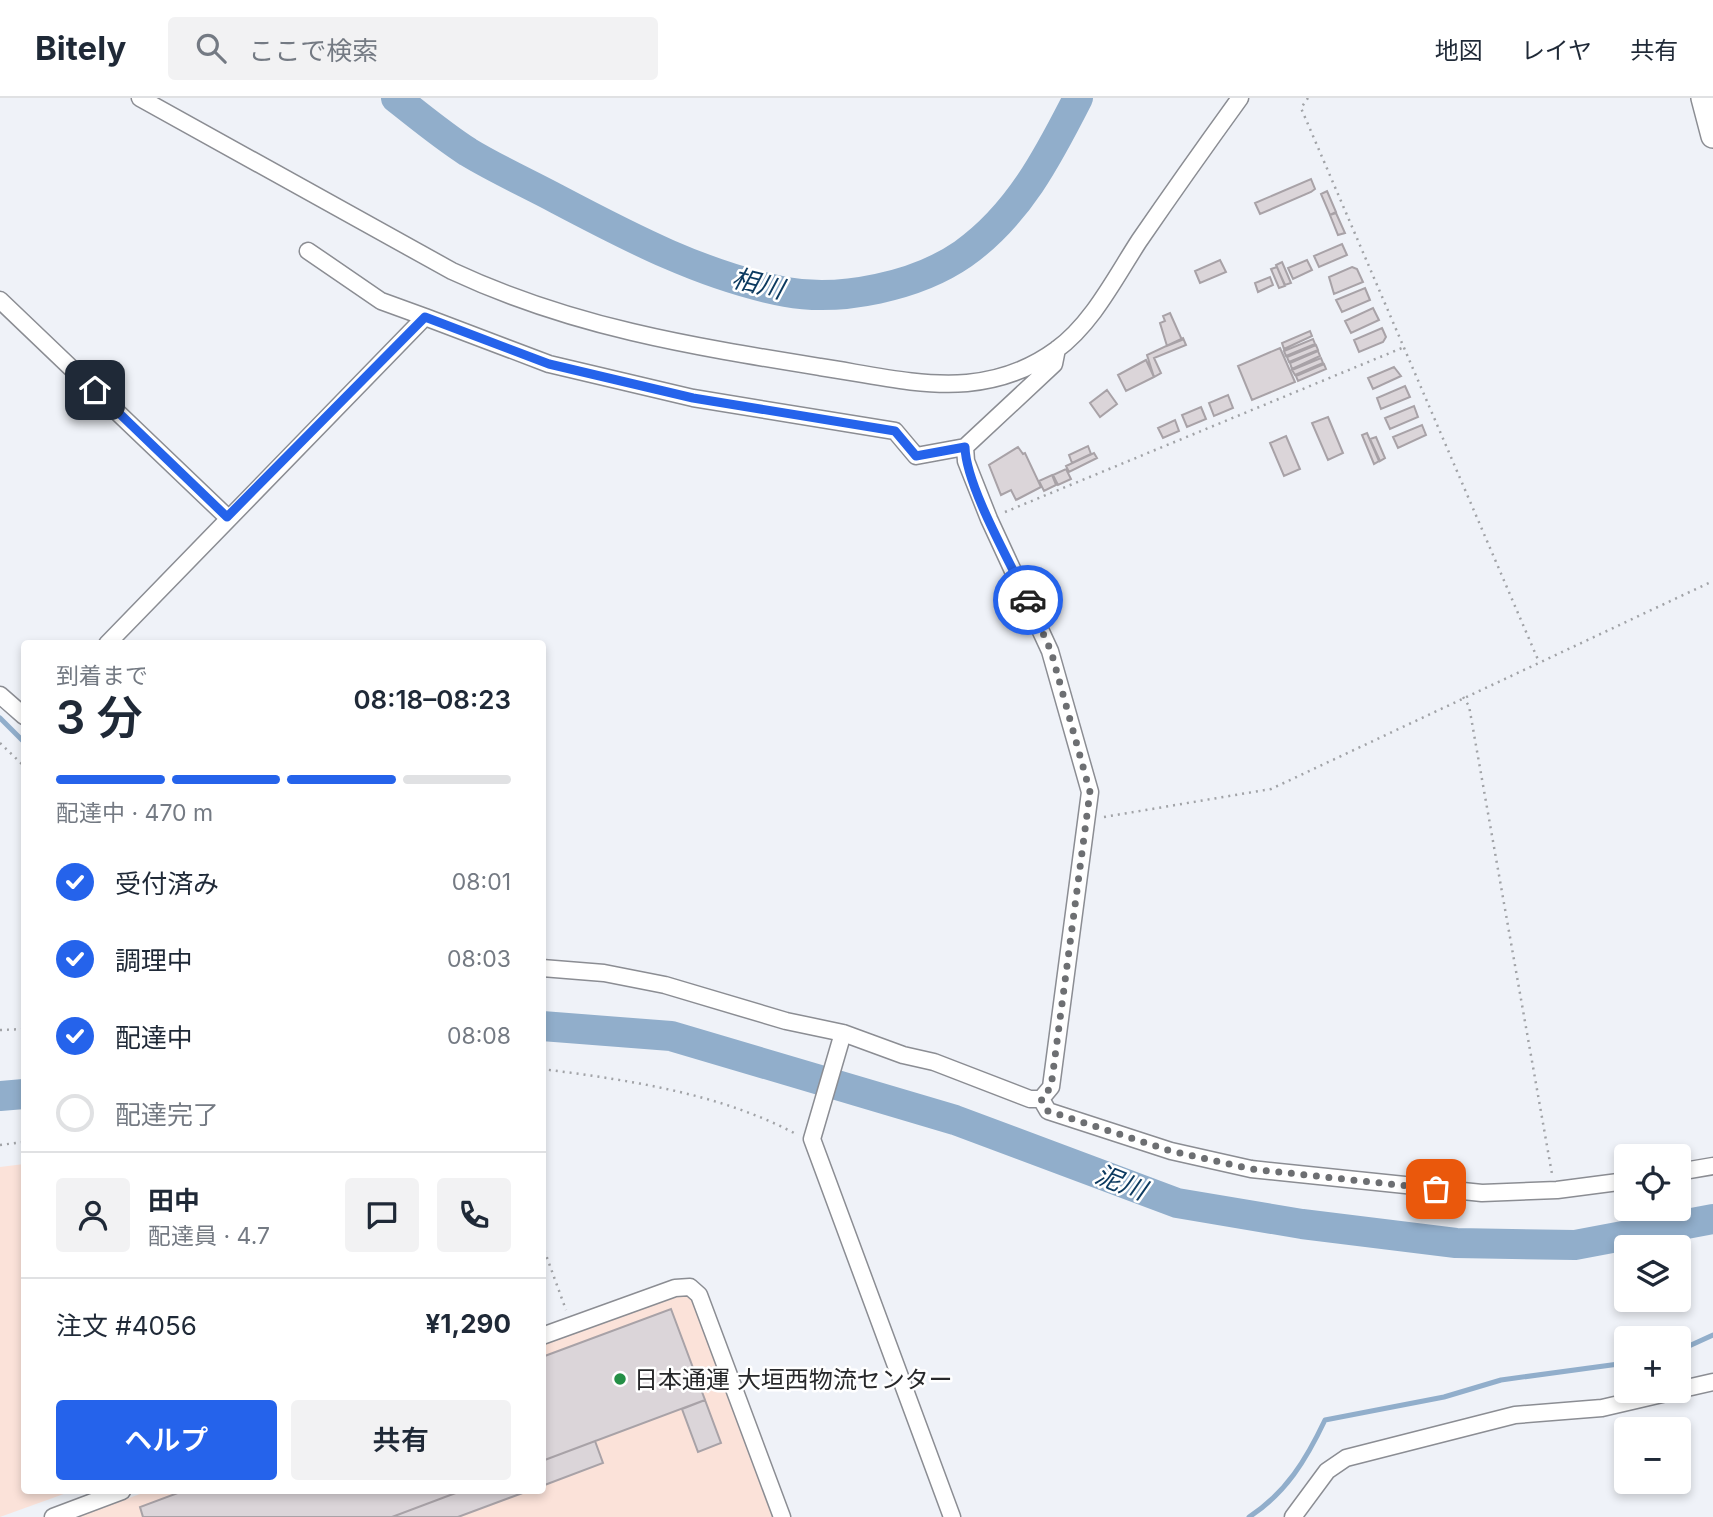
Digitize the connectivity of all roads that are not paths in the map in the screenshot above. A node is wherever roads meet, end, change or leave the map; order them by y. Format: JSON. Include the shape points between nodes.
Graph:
{"nodes":[{"id":1,"x":141,"y":98,"type":"edge"},
{"id":2,"x":1240,"y":98,"type":"edge"},
{"id":3,"x":1703,"y":98,"type":"edge"},
{"id":4,"x":1713,"y":136,"type":"edge"},
{"id":5,"x":308,"y":251,"type":"dead end"},
{"id":6,"x":0,"y":300,"type":"edge"},
{"id":7,"x":425,"y":317,"type":"junction"},
{"id":8,"x":1057,"y":349,"type":"junction"},
{"id":9,"x":965,"y":447,"type":"junction"},
{"id":10,"x":227,"y":517,"type":"junction"},
{"id":11,"x":111,"y":640,"type":"edge"},
{"id":12,"x":0,"y":695,"type":"edge"},
{"id":13,"x":21,"y":713,"type":"edge"},
{"id":14,"x":546,"y":968,"type":"edge"},
{"id":15,"x":841,"y":1039,"type":"junction"},
{"id":16,"x":1041,"y":1099,"type":"junction"},
{"id":17,"x":1713,"y":1166,"type":"edge"},
{"id":18,"x":1691,"y":1170,"type":"edge"},
{"id":19,"x":1614,"y":1183,"type":"edge"},
{"id":20,"x":546,"y":1335,"type":"edge"},
{"id":21,"x":1713,"y":1382,"type":"edge"},
{"id":22,"x":1691,"y":1387,"type":"edge"},
{"id":23,"x":1624,"y":1403,"type":"edge"},
{"id":24,"x":114,"y":1494,"type":"edge"},
{"id":25,"x":53,"y":1517,"type":"edge"},
{"id":26,"x":782,"y":1517,"type":"edge"},
{"id":27,"x":952,"y":1517,"type":"edge"},
{"id":28,"x":1293,"y":1517,"type":"edge"}],
"edges":[{"from":1,"to":8,"type":"street","via":[[452,271],[566,316],[673,344],[931,382],[967,383],[1002,377]]},
{"from":2,"to":8,"type":"street","via":[[1087,319]]},
{"from":3,"to":4,"type":"main road"},
{"from":5,"to":7,"type":"street","via":[[381,301]]},
{"from":6,"to":10,"type":"street"},
{"from":7,"to":9,"type":"street","via":[[562,367],[693,398],[895,431],[916,456]]},
{"from":7,"to":10,"type":"street"},
{"from":8,"to":9,"type":"street","via":[[1054,364]]},
{"from":9,"to":16,"type":"street","via":[[989,519],[1051,651],[1090,792],[1051,1087]]},
{"from":10,"to":11,"type":"street"},
{"from":12,"to":13,"type":"street"},
{"from":14,"to":15,"type":"street","via":[[665,985]]},
{"from":15,"to":16,"type":"street"},
{"from":15,"to":27,"type":"street","via":[[813,1136]]},
{"from":16,"to":19,"type":"street","via":[[1048,1111],[1171,1151],[1251,1169],[1482,1193]]},
{"from":17,"to":18,"type":"street"},
{"from":20,"to":26,"type":"street","via":[[675,1288],[690,1287],[699,1295]]},
{"from":21,"to":22,"type":"street"},
{"from":23,"to":28,"type":"street","via":[[1515,1415],[1346,1458],[1327,1471]]},
{"from":24,"to":25,"type":"street"}]}
